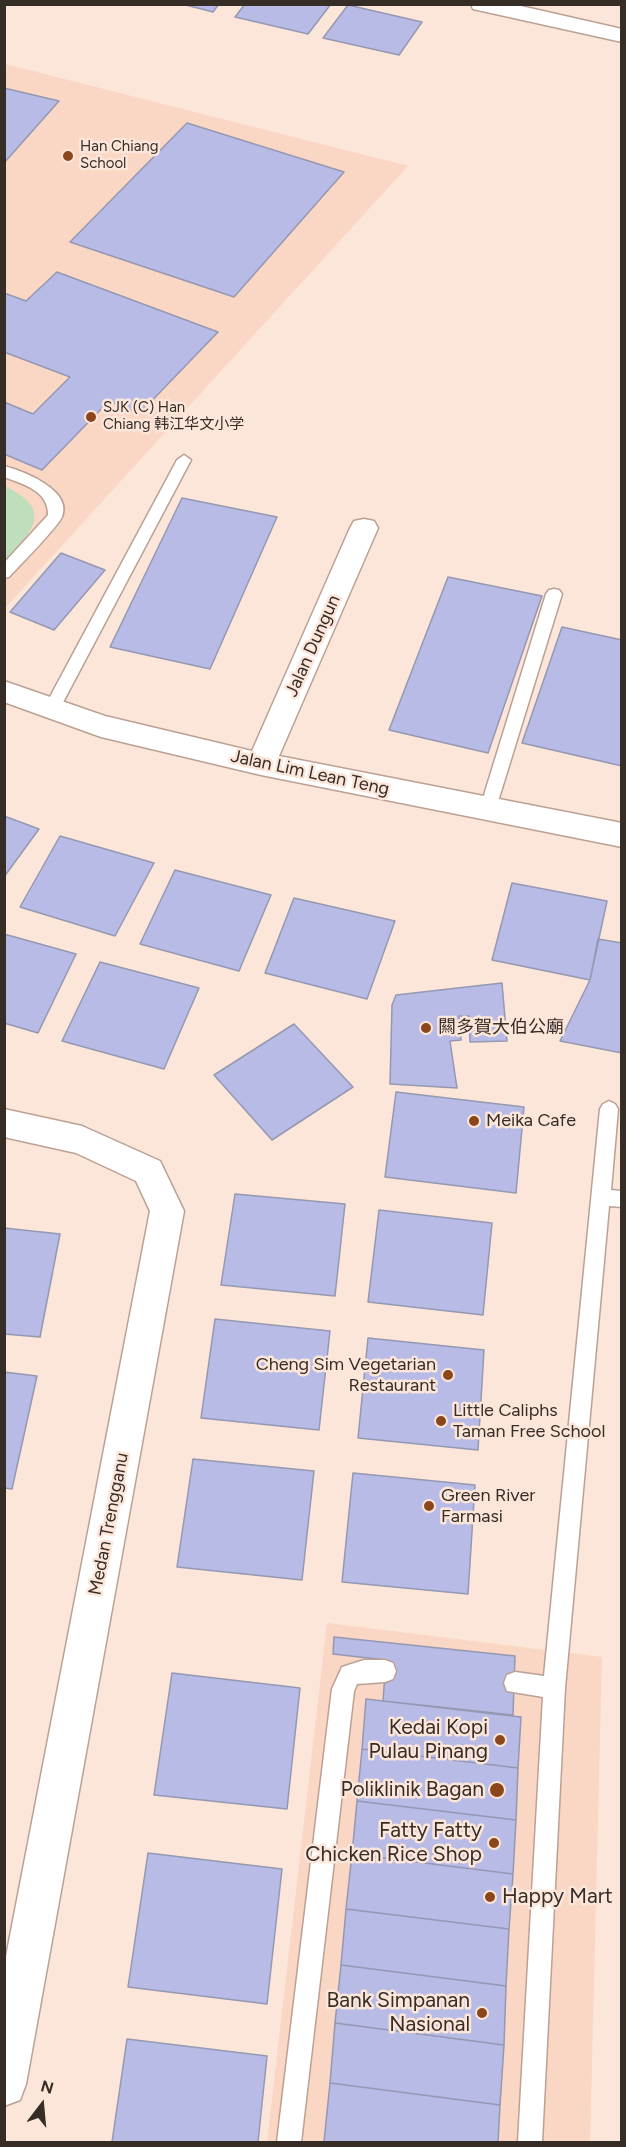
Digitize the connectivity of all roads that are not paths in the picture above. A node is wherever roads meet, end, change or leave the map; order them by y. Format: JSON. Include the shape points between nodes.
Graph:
{"nodes":[{"id":1,"x":481,"y":4,"type":"edge"},
{"id":2,"x":621,"y":36,"type":"edge"},
{"id":3,"x":184,"y":460,"type":"dead end"},
{"id":4,"x":4,"y":471,"type":"edge"},
{"id":5,"x":364,"y":528,"type":"dead end"},
{"id":6,"x":4,"y":573,"type":"edge"},
{"id":7,"x":554,"y":594,"type":"dead end"},
{"id":8,"x":4,"y":691,"type":"edge"},
{"id":9,"x":52,"y":708,"type":"junction"},
{"id":10,"x":261,"y":764,"type":"junction"},
{"id":11,"x":488,"y":808,"type":"junction"},
{"id":12,"x":621,"y":835,"type":"edge"},
{"id":13,"x":609,"y":1108,"type":"dead end"},
{"id":14,"x":4,"y":1123,"type":"edge"},
{"id":15,"x":611,"y":1198,"type":"edge"},
{"id":16,"x":385,"y":1671,"type":"dead end"},
{"id":17,"x":515,"y":1683,"type":"dead end"},
{"id":18,"x":554,"y":1688,"type":"junction"},
{"id":19,"x":10,"y":2030,"type":"edge"},
{"id":20,"x":4,"y":2084,"type":"edge"},
{"id":21,"x":289,"y":2142,"type":"edge"},
{"id":22,"x":530,"y":2142,"type":"edge"}],
"edges":[{"from":1,"to":2,"type":"street"},
{"from":3,"to":9,"type":"lane"},
{"from":4,"to":6,"type":"lane","via":[[29,481],[52,497],[57,507],[55,516]]},
{"from":5,"to":10,"type":"street","name":"Jalan Dungun"},
{"from":7,"to":11,"type":"lane"},
{"from":8,"to":9,"type":"street","name":"Jalan Lim Lean Teng"},
{"from":9,"to":10,"type":"street","name":"Jalan Lim Lean Teng","via":[[101,726]]},
{"from":10,"to":11,"type":"street","name":"Jalan Lim Lean Teng"},
{"from":11,"to":12,"type":"street","name":"Jalan Lim Lean Teng"},
{"from":13,"to":15,"type":"lane"},
{"from":14,"to":19,"type":"street","name":"Medan Trengganu","via":[[82,1140],[148,1171],[167,1211]]},
{"from":15,"to":18,"type":"lane"},
{"from":16,"to":21,"type":"lane","via":[[350,1675],[343,1689]]},
{"from":17,"to":18,"type":"lane"},
{"from":18,"to":22,"type":"lane"},
{"from":19,"to":20,"type":"street","name":"Medan Trengganu"}]}
